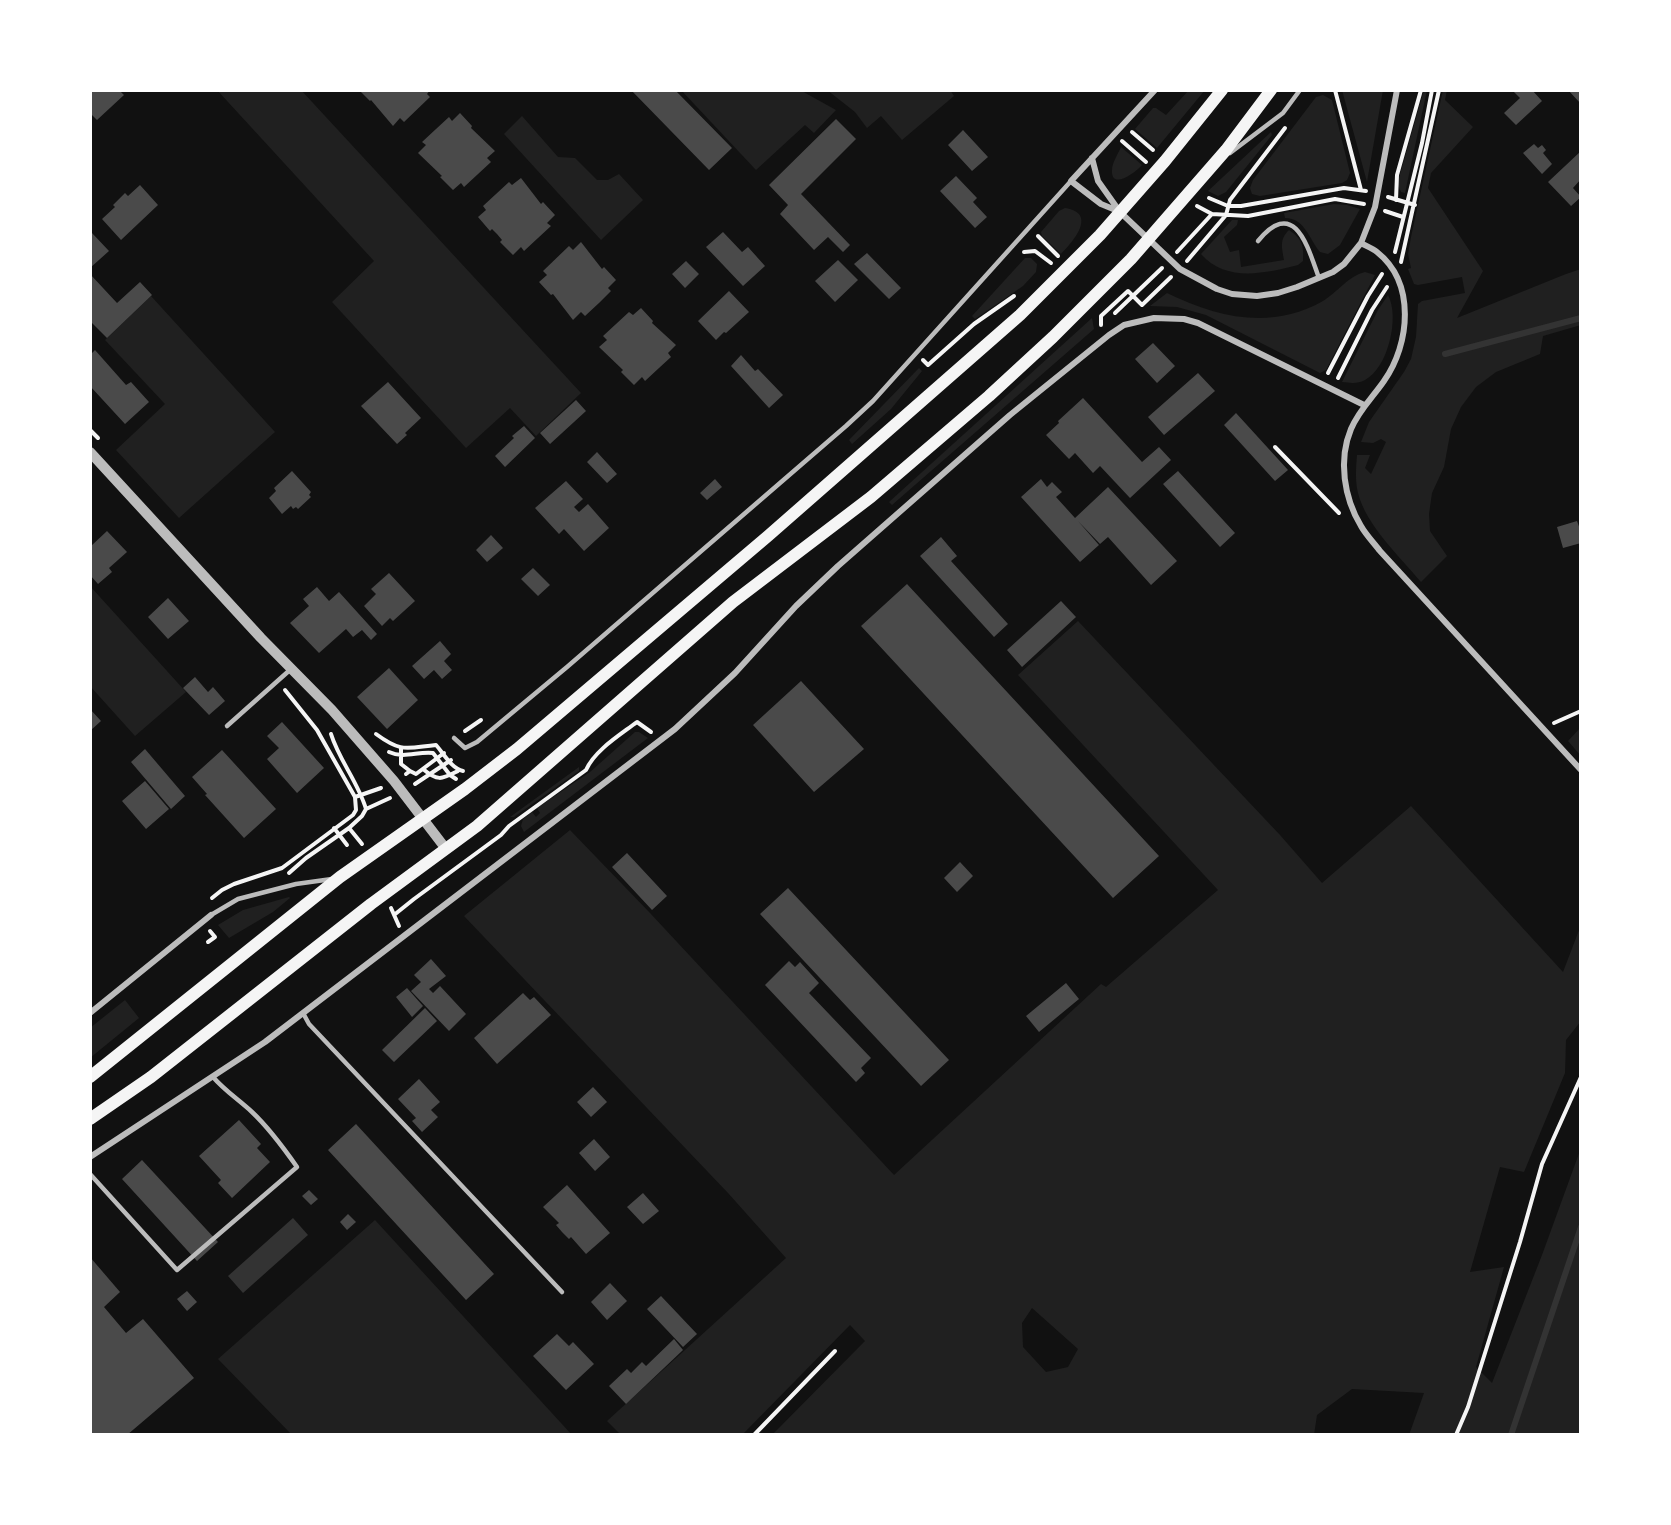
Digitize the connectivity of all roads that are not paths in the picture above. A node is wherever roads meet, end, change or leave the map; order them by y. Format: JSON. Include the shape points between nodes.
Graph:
{"nodes":[{"id":1,"x":1155,"y":90,"type":"edge"},
{"id":2,"x":1222,"y":90,"type":"edge"},
{"id":3,"x":1271,"y":90,"type":"edge"},
{"id":4,"x":1300,"y":90,"type":"edge"},
{"id":5,"x":1397,"y":90,"type":"edge"},
{"id":6,"x":1092,"y":158,"type":"junction"},
{"id":7,"x":1211,"y":168,"type":"junction"},
{"id":8,"x":1071,"y":181,"type":"junction"},
{"id":9,"x":1120,"y":212,"type":"junction"},
{"id":10,"x":1150,"y":239,"type":"junction"},
{"id":11,"x":1258,"y":241,"type":"dead end"},
{"id":12,"x":1361,"y":243,"type":"junction"},
{"id":13,"x":1318,"y":278,"type":"junction"},
{"id":14,"x":1364,"y":405,"type":"junction"},
{"id":15,"x":90,"y":452,"type":"edge"},
{"id":16,"x":291,"y":669,"type":"junction"},
{"id":17,"x":227,"y":726,"type":"dead end"},
{"id":18,"x":454,"y":738,"type":"road end"},
{"id":19,"x":1581,"y":770,"type":"edge"},
{"id":20,"x":423,"y":819,"type":"junction"},
{"id":21,"x":447,"y":849,"type":"junction"},
{"id":22,"x":340,"y":878,"type":"junction"},
{"id":23,"x":211,"y":915,"type":"joint"},
{"id":24,"x":90,"y":1013,"type":"edge"},
{"id":25,"x":303,"y":1013,"type":"junction"},
{"id":26,"x":90,"y":1077,"type":"edge"},
{"id":27,"x":213,"y":1077,"type":"junction"},
{"id":28,"x":90,"y":1119,"type":"edge"},
{"id":29,"x":90,"y":1157,"type":"edge"},
{"id":30,"x":90,"y":1174,"type":"edge"},
{"id":31,"x":562,"y":1292,"type":"dead end"}],
"edges":[{"from":1,"to":6,"type":"street"},
{"from":2,"to":9,"type":"main road"},
{"from":3,"to":7,"type":"main road"},
{"from":4,"to":7,"type":"lane","via":[[1283,113]]},
{"from":5,"to":12,"type":"street","via":[[1376,207]]},
{"from":6,"to":8,"type":"street"},
{"from":6,"to":9,"type":"street","via":[[1098,181]]},
{"from":7,"to":10,"type":"main road"},
{"from":8,"to":9,"type":"street","via":[[1101,204]]},
{"from":8,"to":18,"type":"lane","via":[[846,426],[477,742],[465,748]]},
{"from":9,"to":10,"type":"street"},
{"from":9,"to":20,"type":"main road","via":[[1070,266],[974,357],[571,705]]},
{"from":10,"to":13,"type":"street","via":[[1180,269],[1232,294],[1278,293]]},
{"from":10,"to":21,"type":"main road","via":[[989,396],[871,497],[733,602],[488,818]]},
{"from":11,"to":13,"type":"lane","via":[[1272,226],[1296,227],[1308,246]]},
{"from":12,"to":13,"type":"street","via":[[1344,264]]},
{"from":12,"to":14,"type":"street","via":[[1377,252],[1400,284],[1406,321],[1395,362]]},
{"from":14,"to":19,"type":"street","via":[[1350,430],[1345,453],[1350,503],[1361,527]]},
{"from":14,"to":25,"type":"street","via":[[1198,323],[1154,318],[1121,326],[1010,415],[838,566],[735,674],[675,729]]},
{"from":15,"to":16,"type":"street"},
{"from":16,"to":17,"type":"lane"},
{"from":16,"to":20,"type":"street","via":[[332,710]]},
{"from":20,"to":21,"type":"street"},
{"from":20,"to":22,"type":"main road"},
{"from":21,"to":28,"type":"main road","via":[[151,1077]]},
{"from":22,"to":23,"type":"lane","via":[[238,899]]},
{"from":22,"to":26,"type":"main road"},
{"from":23,"to":24,"type":"street"},
{"from":25,"to":27,"type":"street"},
{"from":25,"to":31,"type":"lane","via":[[309,1024]]},
{"from":27,"to":29,"type":"street"},
{"from":27,"to":30,"type":"lane","via":[[276,1137],[297,1167],[177,1270]]}]}
